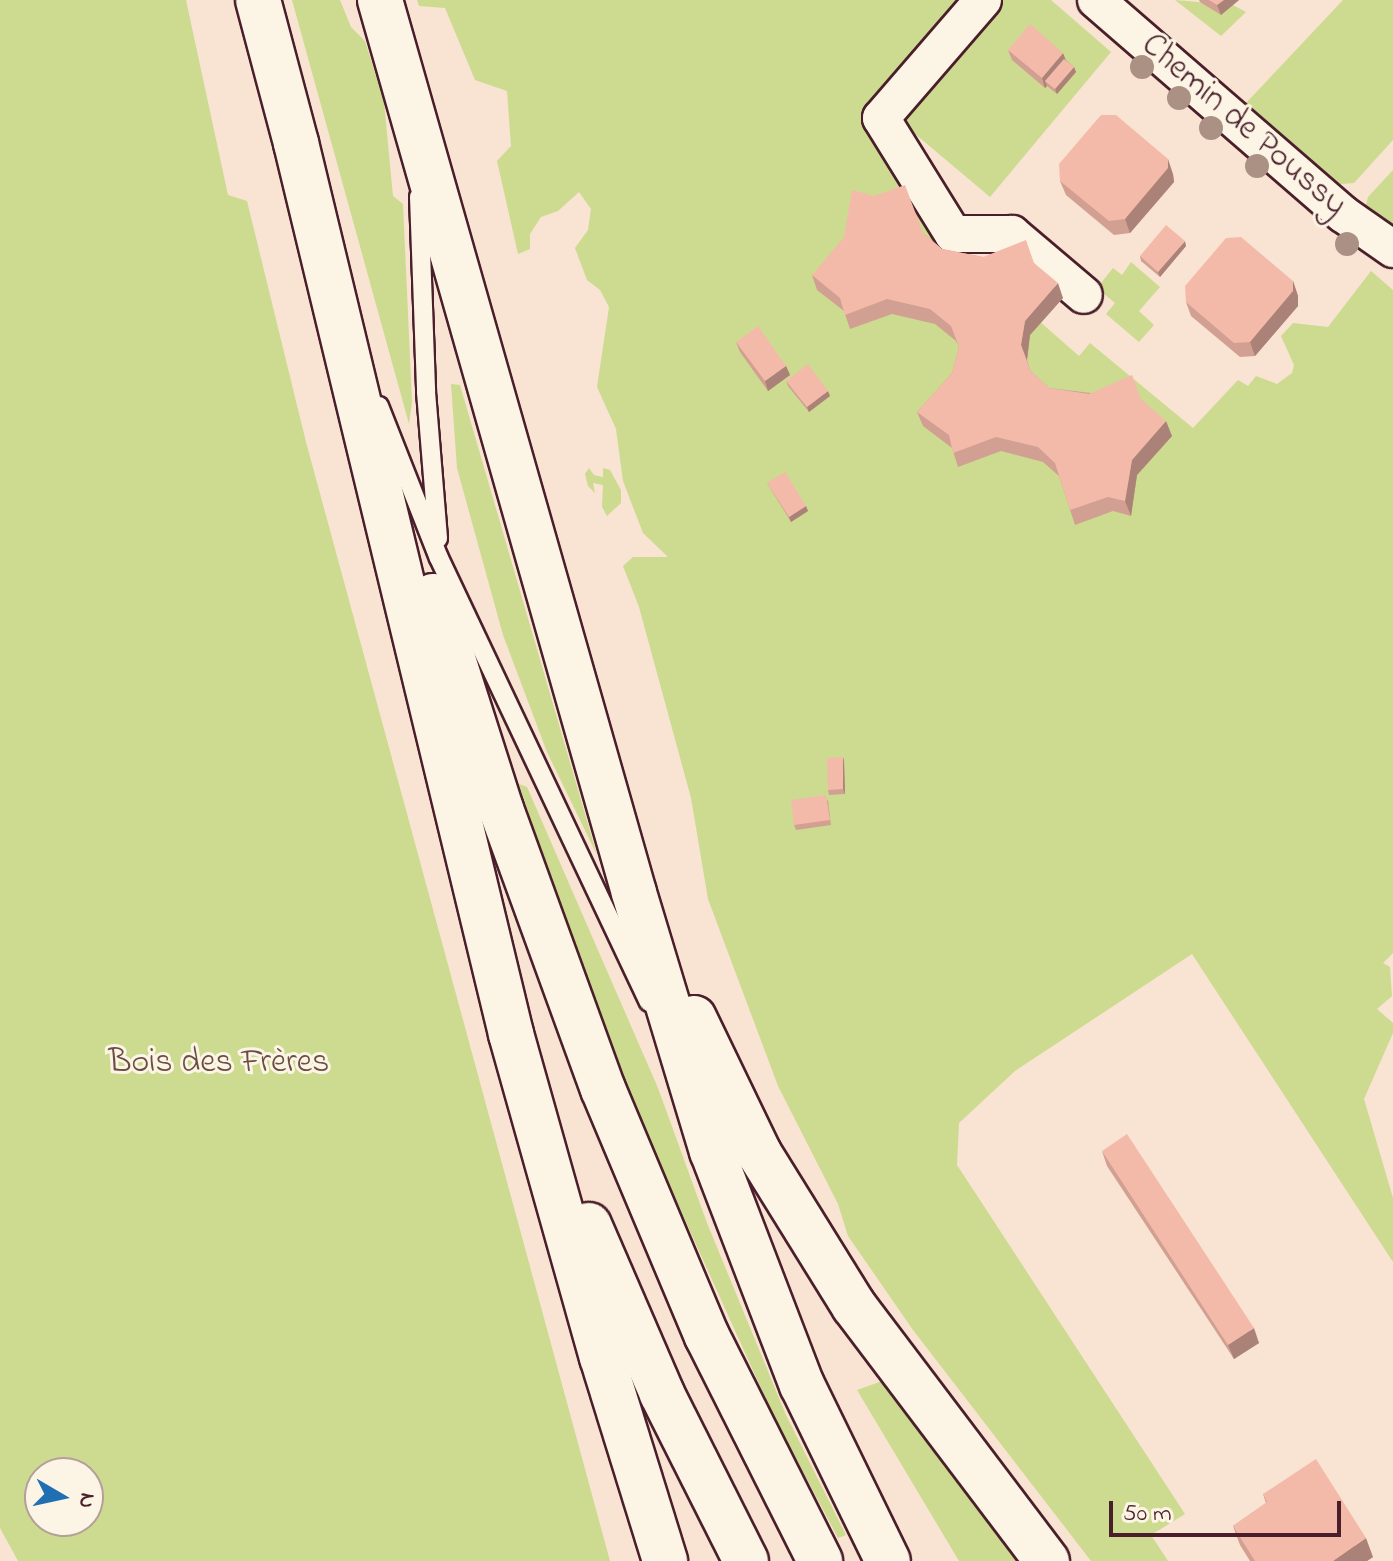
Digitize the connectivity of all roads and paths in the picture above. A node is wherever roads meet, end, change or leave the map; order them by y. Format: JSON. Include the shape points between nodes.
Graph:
{"nodes":[{"id":1,"x":258,"y":0,"type":"edge"},
{"id":2,"x":380,"y":0,"type":"edge"},
{"id":3,"x":983,"y":0,"type":"edge"},
{"id":4,"x":1096,"y":0,"type":"edge"},
{"id":5,"x":413,"y":119,"type":"junction"},
{"id":6,"x":296,"y":143,"type":"junction"},
{"id":7,"x":1393,"y":249,"type":"edge"},
{"id":8,"x":1084,"y":295,"type":"dead end"},
{"id":9,"x":369,"y":382,"type":"junction"},
{"id":10,"x":439,"y":558,"type":"junction"},
{"id":11,"x":457,"y":673,"type":"junction"},
{"id":12,"x":634,"y":893,"type":"junction"},
{"id":13,"x":511,"y":1034,"type":"junction"},
{"id":14,"x":692,"y":1086,"type":"junction"},
{"id":15,"x":665,"y":1561,"type":"edge"},
{"id":16,"x":746,"y":1561,"type":"edge"},
{"id":17,"x":820,"y":1561,"type":"edge"},
{"id":18,"x":888,"y":1561,"type":"edge"},
{"id":19,"x":1047,"y":1561,"type":"edge"}],
"edges":[{"from":1,"to":6,"type":"highway"},
{"from":2,"to":5,"type":"highway"},
{"from":3,"to":8,"type":"street","via":[[881,118],[953,234],[1012,234]]},
{"from":4,"to":7,"type":"street","name":"Chemin de Poussy","via":[[1343,214]]},
{"from":5,"to":10,"type":"lane"},
{"from":5,"to":12,"type":"highway"},
{"from":6,"to":9,"type":"highway"},
{"from":6,"to":13,"type":"highway"},
{"from":9,"to":10,"type":"lane"},
{"from":9,"to":11,"type":"highway"},
{"from":10,"to":11,"type":"lane"},
{"from":10,"to":14,"type":"lane","via":[[621,949]]},
{"from":11,"to":17,"type":"highway","via":[[546,938],[639,1179],[732,1387]]},
{"from":12,"to":14,"type":"highway"},
{"from":12,"to":19,"type":"highway","via":[[786,1199],[882,1346]]},
{"from":13,"to":15,"type":"highway"},
{"from":13,"to":16,"type":"highway","via":[[662,1394]]},
{"from":14,"to":18,"type":"highway","via":[[770,1309]]}]}
